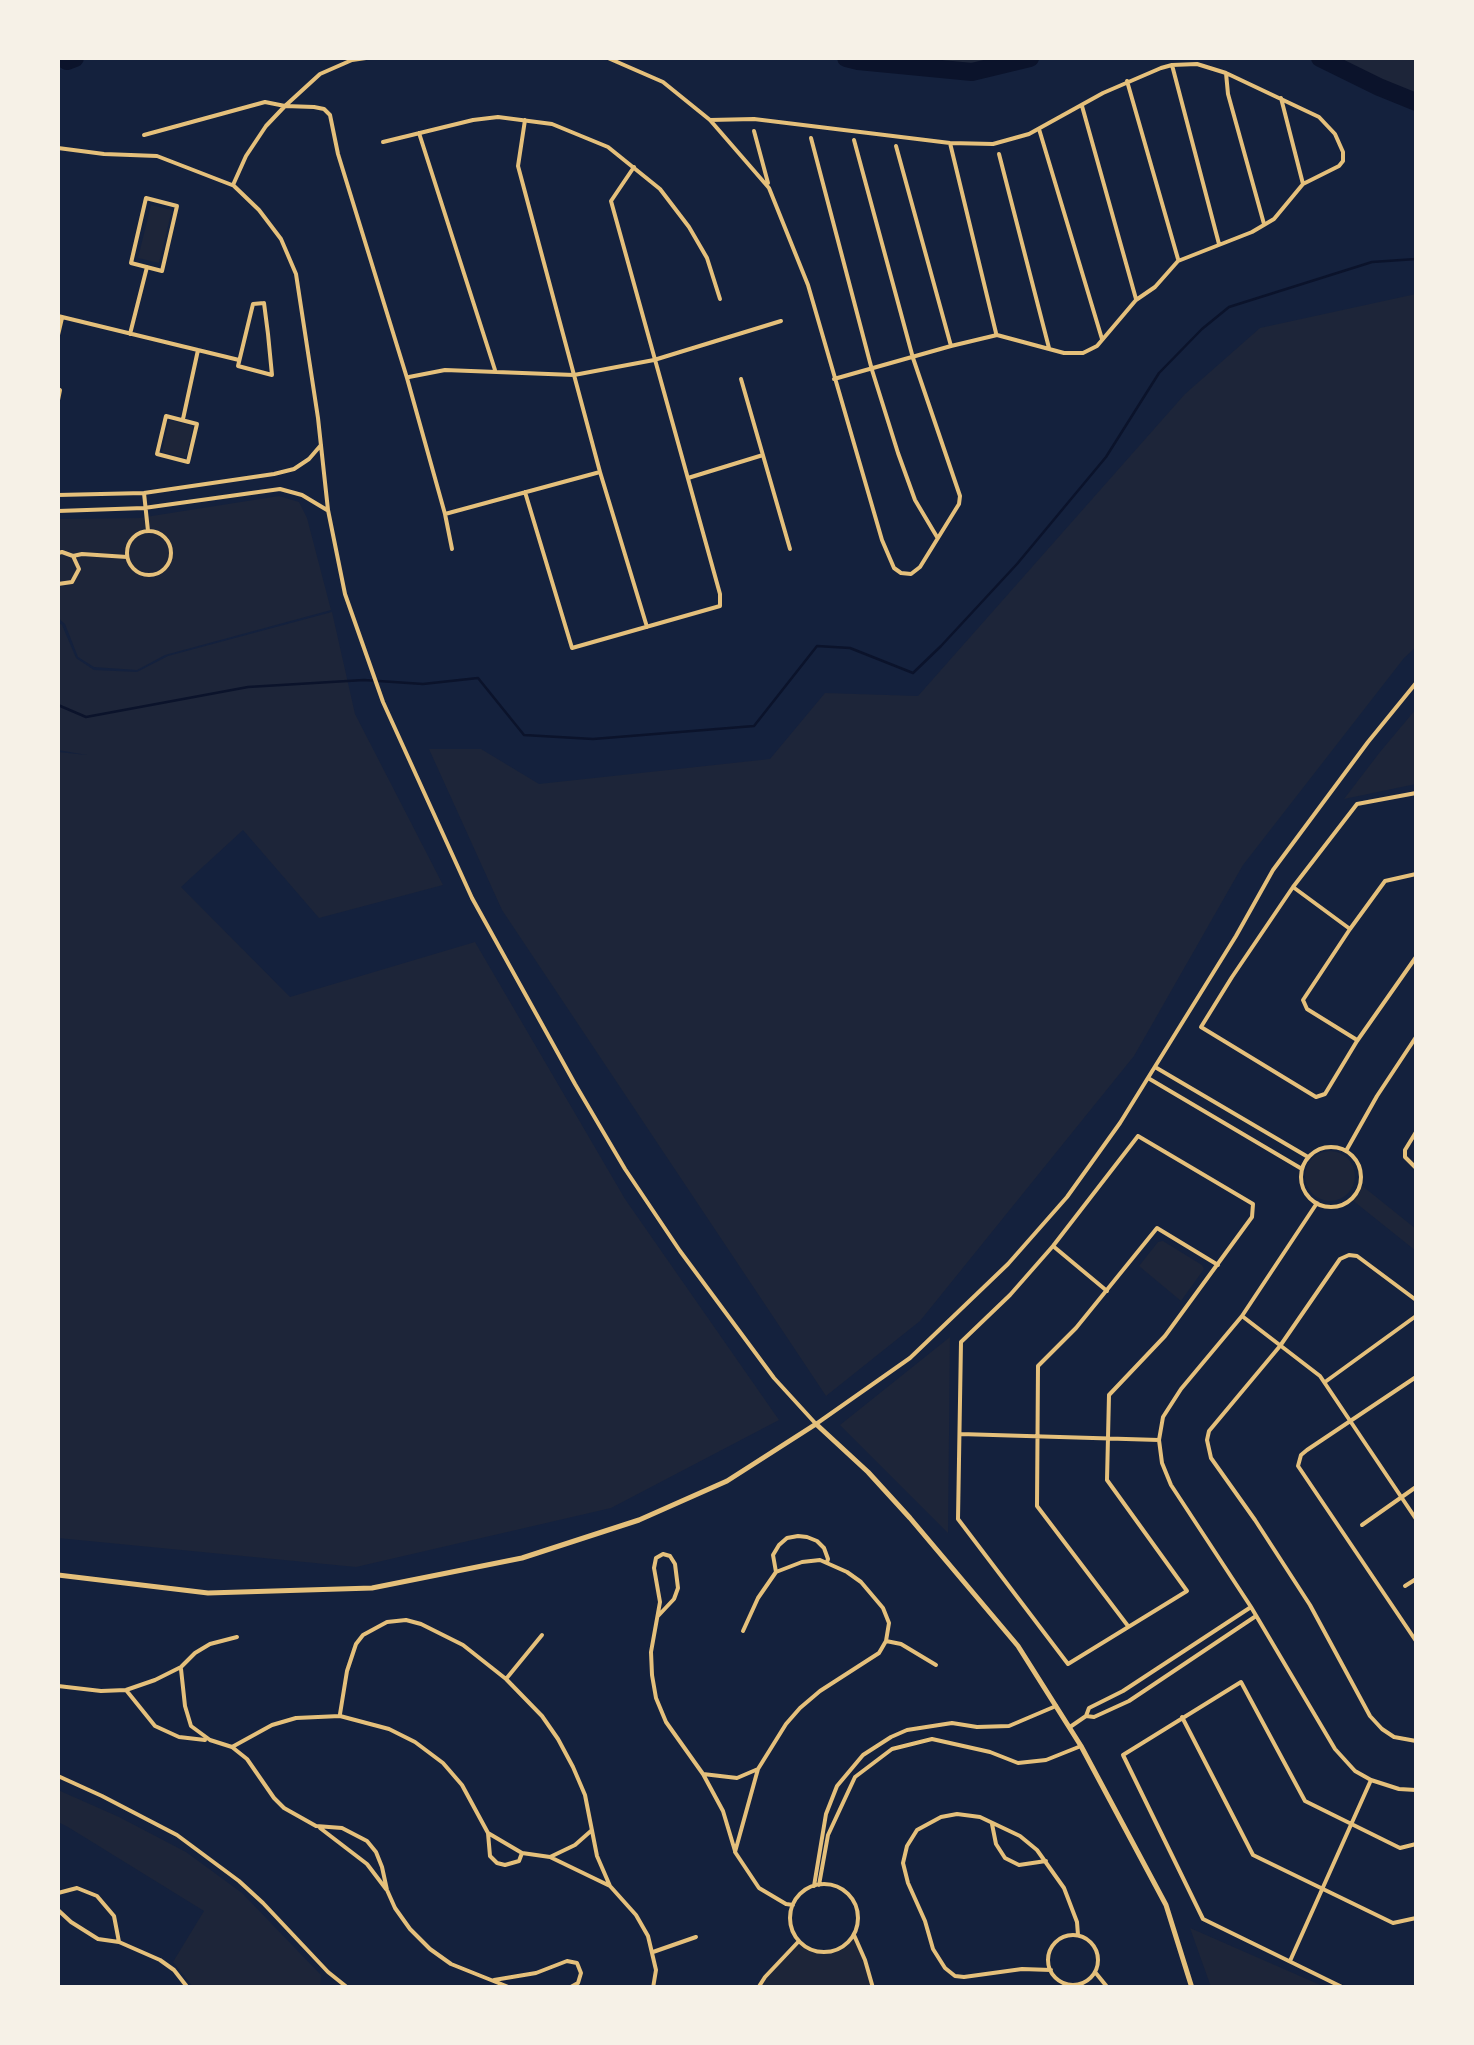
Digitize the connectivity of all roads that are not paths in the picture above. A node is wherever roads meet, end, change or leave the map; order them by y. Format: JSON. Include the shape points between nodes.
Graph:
{"nodes":[{"id":1,"x":366,"y":58,"type":"edge"},
{"id":2,"x":608,"y":58,"type":"edge"},
{"id":3,"x":1172,"y":65,"type":"junction"},
{"id":4,"x":1226,"y":74,"type":"junction"},
{"id":5,"x":1127,"y":81,"type":"junction"},
{"id":6,"x":1280,"y":98,"type":"junction"},
{"id":7,"x":284,"y":106,"type":"junction"},
{"id":8,"x":1082,"y":106,"type":"junction"},
{"id":9,"x":525,"y":120,"type":"junction"},
{"id":10,"x":710,"y":120,"type":"junction"},
{"id":11,"x":1040,"y":129,"type":"junction"},
{"id":12,"x":754,"y":132,"type":"dead end"},
{"id":13,"x":419,"y":133,"type":"junction"},
{"id":14,"x":144,"y":135,"type":"dead end"},
{"id":15,"x":811,"y":138,"type":"dead end"},
{"id":16,"x":854,"y":140,"type":"dead end"},
{"id":17,"x":383,"y":142,"type":"dead end"},
{"id":18,"x":950,"y":144,"type":"junction"},
{"id":19,"x":896,"y":146,"type":"dead end"},
{"id":20,"x":58,"y":148,"type":"edge"},
{"id":21,"x":999,"y":154,"type":"dead end"},
{"id":22,"x":634,"y":167,"type":"junction"},
{"id":23,"x":1303,"y":184,"type":"junction"},
{"id":24,"x":233,"y":185,"type":"junction"},
{"id":25,"x":769,"y":188,"type":"junction"},
{"id":26,"x":1264,"y":225,"type":"junction"},
{"id":27,"x":1220,"y":246,"type":"junction"},
{"id":28,"x":1178,"y":262,"type":"junction"},
{"id":29,"x":147,"y":267,"type":"junction"},
{"id":30,"x":720,"y":299,"type":"dead end"},
{"id":31,"x":1136,"y":300,"type":"junction"},
{"id":32,"x":60,"y":317,"type":"edge"},
{"id":33,"x":781,"y":321,"type":"dead end"},
{"id":34,"x":130,"y":334,"type":"junction"},
{"id":35,"x":58,"y":335,"type":"edge"},
{"id":36,"x":997,"y":335,"type":"junction"},
{"id":37,"x":1102,"y":339,"type":"junction"},
{"id":38,"x":952,"y":346,"type":"junction"},
{"id":39,"x":1049,"y":348,"type":"junction"},
{"id":40,"x":198,"y":350,"type":"junction"},
{"id":41,"x":912,"y":358,"type":"junction"},
{"id":42,"x":240,"y":360,"type":"junction"},
{"id":43,"x":654,"y":360,"type":"junction"},
{"id":44,"x":495,"y":370,"type":"junction"},
{"id":45,"x":872,"y":370,"type":"junction"},
{"id":46,"x":574,"y":375,"type":"junction"},
{"id":47,"x":407,"y":378,"type":"junction"},
{"id":48,"x":740,"y":378,"type":"dead end"},
{"id":49,"x":834,"y":380,"type":"junction"},
{"id":50,"x":58,"y":390,"type":"edge"},
{"id":51,"x":58,"y":400,"type":"edge"},
{"id":52,"x":183,"y":420,"type":"junction"},
{"id":53,"x":321,"y":445,"type":"junction"},
{"id":54,"x":763,"y":455,"type":"junction"},
{"id":55,"x":600,"y":472,"type":"junction"},
{"id":56,"x":688,"y":478,"type":"junction"},
{"id":57,"x":206,"y":485,"type":"junction"},
{"id":58,"x":526,"y":492,"type":"junction"},
{"id":59,"x":144,"y":493,"type":"junction"},
{"id":60,"x":58,"y":496,"type":"edge"},
{"id":61,"x":208,"y":499,"type":"junction"},
{"id":62,"x":144,"y":508,"type":"junction"},
{"id":63,"x":328,"y":510,"type":"junction"},
{"id":64,"x":58,"y":512,"type":"edge"},
{"id":65,"x":445,"y":514,"type":"junction"},
{"id":66,"x":148,"y":531,"type":"junction"},
{"id":67,"x":938,"y":538,"type":"junction"},
{"id":68,"x":452,"y":549,"type":"dead end"},
{"id":69,"x":790,"y":549,"type":"dead end"},
{"id":70,"x":58,"y":553,"type":"edge"},
{"id":71,"x":73,"y":556,"type":"junction"},
{"id":72,"x":127,"y":557,"type":"junction"},
{"id":73,"x":58,"y":584,"type":"edge"},
{"id":74,"x":648,"y":627,"type":"junction"},
{"id":75,"x":1416,"y":686,"type":"edge"},
{"id":76,"x":1416,"y":793,"type":"edge"},
{"id":77,"x":1416,"y":874,"type":"edge"},
{"id":78,"x":1293,"y":888,"type":"junction"},
{"id":79,"x":1350,"y":929,"type":"junction"},
{"id":80,"x":1416,"y":957,"type":"edge"},
{"id":81,"x":1416,"y":1038,"type":"edge"},
{"id":82,"x":1357,"y":1040,"type":"junction"},
{"id":83,"x":1154,"y":1067,"type":"junction"},
{"id":84,"x":1148,"y":1078,"type":"junction"},
{"id":85,"x":1243,"y":1118,"type":"junction"},
{"id":86,"x":1237,"y":1130,"type":"junction"},
{"id":87,"x":1416,"y":1132,"type":"edge"},
{"id":88,"x":1346,"y":1152,"type":"junction"},
{"id":89,"x":1308,"y":1157,"type":"junction"},
{"id":90,"x":1416,"y":1168,"type":"edge"},
{"id":91,"x":1302,"y":1169,"type":"junction"},
{"id":92,"x":1317,"y":1203,"type":"junction"},
{"id":93,"x":1052,"y":1246,"type":"junction"},
{"id":94,"x":1218,"y":1265,"type":"junction"},
{"id":95,"x":1106,"y":1290,"type":"junction"},
{"id":96,"x":1416,"y":1300,"type":"edge"},
{"id":97,"x":1242,"y":1316,"type":"junction"},
{"id":98,"x":1416,"y":1316,"type":"edge"},
{"id":99,"x":1280,"y":1346,"type":"junction"},
{"id":100,"x":1416,"y":1378,"type":"edge"},
{"id":101,"x":1325,"y":1382,"type":"junction"},
{"id":102,"x":1351,"y":1421,"type":"junction"},
{"id":103,"x":816,"y":1424,"type":"junction"},
{"id":104,"x":960,"y":1434,"type":"junction"},
{"id":105,"x":1038,"y":1436,"type":"junction"},
{"id":106,"x":1108,"y":1438,"type":"junction"},
{"id":107,"x":1160,"y":1440,"type":"junction"},
{"id":108,"x":1416,"y":1488,"type":"edge"},
{"id":109,"x":1402,"y":1498,"type":"junction"},
{"id":110,"x":1416,"y":1520,"type":"edge"},
{"id":111,"x":1362,"y":1525,"type":"dead end"},
{"id":112,"x":827,"y":1562,"type":"junction"},
{"id":113,"x":776,"y":1572,"type":"junction"},
{"id":114,"x":58,"y":1576,"type":"edge"},
{"id":115,"x":1416,"y":1579,"type":"edge"},
{"id":116,"x":1405,"y":1586,"type":"dead end"},
{"id":117,"x":1250,"y":1607,"type":"junction"},
{"id":118,"x":658,"y":1616,"type":"junction"},
{"id":119,"x":1256,"y":1616,"type":"junction"},
{"id":120,"x":1128,"y":1626,"type":"junction"},
{"id":121,"x":743,"y":1632,"type":"dead end"},
{"id":122,"x":542,"y":1635,"type":"dead end"},
{"id":123,"x":237,"y":1637,"type":"dead end"},
{"id":124,"x":886,"y":1641,"type":"junction"},
{"id":125,"x":1416,"y":1641,"type":"edge"},
{"id":126,"x":936,"y":1665,"type":"dead end"},
{"id":127,"x":181,"y":1667,"type":"junction"},
{"id":128,"x":506,"y":1679,"type":"junction"},
{"id":129,"x":58,"y":1686,"type":"edge"},
{"id":130,"x":126,"y":1690,"type":"junction"},
{"id":131,"x":1056,"y":1706,"type":"junction"},
{"id":132,"x":340,"y":1716,"type":"junction"},
{"id":133,"x":1086,"y":1716,"type":"junction"},
{"id":134,"x":1182,"y":1718,"type":"junction"},
{"id":135,"x":1070,"y":1726,"type":"junction"},
{"id":136,"x":210,"y":1740,"type":"junction"},
{"id":137,"x":1416,"y":1741,"type":"edge"},
{"id":138,"x":1081,"y":1746,"type":"junction"},
{"id":139,"x":232,"y":1747,"type":"junction"},
{"id":140,"x":758,"y":1769,"type":"junction"},
{"id":141,"x":703,"y":1774,"type":"junction"},
{"id":142,"x":58,"y":1776,"type":"edge"},
{"id":143,"x":1371,"y":1780,"type":"junction"},
{"id":144,"x":1416,"y":1790,"type":"edge"},
{"id":145,"x":992,"y":1824,"type":"junction"},
{"id":146,"x":316,"y":1826,"type":"junction"},
{"id":147,"x":1352,"y":1826,"type":"junction"},
{"id":148,"x":592,"y":1830,"type":"junction"},
{"id":149,"x":488,"y":1833,"type":"junction"},
{"id":150,"x":1416,"y":1844,"type":"edge"},
{"id":151,"x":735,"y":1852,"type":"junction"},
{"id":152,"x":522,"y":1853,"type":"junction"},
{"id":153,"x":550,"y":1857,"type":"junction"},
{"id":154,"x":1046,"y":1861,"type":"junction"},
{"id":155,"x":610,"y":1886,"type":"junction"},
{"id":156,"x":817,"y":1886,"type":"junction"},
{"id":157,"x":1323,"y":1888,"type":"junction"},
{"id":158,"x":387,"y":1890,"type":"junction"},
{"id":159,"x":58,"y":1892,"type":"edge"},
{"id":160,"x":793,"y":1905,"type":"junction"},
{"id":161,"x":58,"y":1910,"type":"edge"},
{"id":162,"x":1416,"y":1918,"type":"edge"},
{"id":163,"x":854,"y":1934,"type":"junction"},
{"id":164,"x":1078,"y":1935,"type":"junction"},
{"id":165,"x":696,"y":1937,"type":"dead end"},
{"id":166,"x":799,"y":1941,"type":"junction"},
{"id":167,"x":119,"y":1942,"type":"junction"},
{"id":168,"x":653,"y":1952,"type":"junction"},
{"id":169,"x":1290,"y":1961,"type":"junction"},
{"id":170,"x":1050,"y":1970,"type":"junction"},
{"id":171,"x":1095,"y":1972,"type":"junction"},
{"id":172,"x":494,"y":1980,"type":"junction"},
{"id":173,"x":652,"y":1987,"type":"edge"},
{"id":174,"x":188,"y":1988,"type":"edge"},
{"id":175,"x":348,"y":1988,"type":"edge"},
{"id":176,"x":511,"y":1988,"type":"edge"},
{"id":177,"x":569,"y":1988,"type":"edge"},
{"id":178,"x":758,"y":1988,"type":"edge"},
{"id":179,"x":873,"y":1988,"type":"edge"},
{"id":180,"x":1108,"y":1988,"type":"edge"},
{"id":181,"x":1192,"y":1988,"type":"edge"},
{"id":182,"x":1344,"y":1988,"type":"edge"}],
"edges":[{"from":1,"to":7,"type":"street","via":[[320,74]]},
{"from":2,"to":10,"type":"street","via":[[663,82]]},
{"from":3,"to":4,"type":"street","via":[[1197,64]]},
{"from":3,"to":5,"type":"street"},
{"from":3,"to":27,"type":"street"},
{"from":4,"to":6,"type":"street"},
{"from":4,"to":26,"type":"street"},
{"from":5,"to":8,"type":"street"},
{"from":5,"to":28,"type":"street"},
{"from":6,"to":23,"type":"street"},
{"from":6,"to":23,"type":"street","via":[[1319,118],[1344,152],[1339,166]]},
{"from":7,"to":14,"type":"street","via":[[265,102]]},
{"from":7,"to":24,"type":"street"},
{"from":7,"to":47,"type":"street","via":[[330,114]]},
{"from":8,"to":11,"type":"street"},
{"from":8,"to":31,"type":"street"},
{"from":9,"to":13,"type":"street","via":[[498,116]]},
{"from":9,"to":22,"type":"street","via":[[581,135]]},
{"from":9,"to":46,"type":"street","via":[[518,166]]},
{"from":10,"to":18,"type":"street","via":[[754,119]]},
{"from":10,"to":25,"type":"street"},
{"from":11,"to":18,"type":"street","via":[[993,144]]},
{"from":11,"to":37,"type":"street"},
{"from":12,"to":25,"type":"street"},
{"from":13,"to":17,"type":"street"},
{"from":13,"to":44,"type":"street"},
{"from":15,"to":45,"type":"street"},
{"from":16,"to":41,"type":"street"},
{"from":18,"to":36,"type":"street"},
{"from":19,"to":38,"type":"street"},
{"from":20,"to":24,"type":"street","via":[[157,156]]},
{"from":21,"to":39,"type":"street"},
{"from":22,"to":30,"type":"street","via":[[690,227]]},
{"from":22,"to":43,"type":"street","via":[[611,202]]},
{"from":23,"to":26,"type":"street"},
{"from":24,"to":53,"type":"street","via":[[280,239],[296,274]]},
{"from":25,"to":49,"type":"street","via":[[808,286]]},
{"from":26,"to":27,"type":"street"},
{"from":27,"to":28,"type":"street"},
{"from":28,"to":31,"type":"street"},
{"from":29,"to":29,"type":"street","via":[[162,271],[178,206],[146,198],[131,263]]},
{"from":29,"to":34,"type":"street"},
{"from":31,"to":37,"type":"street"},
{"from":32,"to":34,"type":"street"},
{"from":32,"to":35,"type":"street"},
{"from":33,"to":43,"type":"street"},
{"from":34,"to":40,"type":"street"},
{"from":36,"to":38,"type":"street"},
{"from":36,"to":39,"type":"street"},
{"from":37,"to":39,"type":"street","via":[[1083,353]]},
{"from":38,"to":41,"type":"street"},
{"from":40,"to":42,"type":"street"},
{"from":40,"to":52,"type":"street"},
{"from":41,"to":45,"type":"street"},
{"from":41,"to":67,"type":"street","via":[[960,496]]},
{"from":42,"to":42,"type":"street","via":[[238,366],[272,375],[264,302],[253,304]]},
{"from":43,"to":46,"type":"street"},
{"from":43,"to":56,"type":"street"},
{"from":44,"to":46,"type":"street"},
{"from":44,"to":47,"type":"street"},
{"from":45,"to":49,"type":"street"},
{"from":45,"to":67,"type":"street","via":[[915,500]]},
{"from":46,"to":55,"type":"street"},
{"from":47,"to":65,"type":"street"},
{"from":48,"to":54,"type":"street"},
{"from":49,"to":67,"type":"street","via":[[894,568],[911,574]]},
{"from":50,"to":51,"type":"street"},
{"from":52,"to":52,"type":"street","via":[[197,424],[188,462],[157,454],[166,416]]},
{"from":53,"to":57,"type":"street","via":[[294,469]]},
{"from":53,"to":63,"type":"street"},
{"from":54,"to":56,"type":"street"},
{"from":54,"to":69,"type":"street"},
{"from":55,"to":58,"type":"street"},
{"from":55,"to":74,"type":"street"},
{"from":56,"to":74,"type":"street","via":[[720,606]]},
{"from":57,"to":59,"type":"street"},
{"from":57,"to":61,"type":"street"},
{"from":58,"to":65,"type":"street"},
{"from":58,"to":74,"type":"street","via":[[572,648]]},
{"from":59,"to":60,"type":"street"},
{"from":59,"to":62,"type":"street"},
{"from":61,"to":62,"type":"street"},
{"from":61,"to":63,"type":"street","via":[[280,489]]},
{"from":62,"to":64,"type":"street"},
{"from":62,"to":66,"type":"street"},
{"from":63,"to":103,"type":"street","via":[[345,594],[383,702],[472,898],[625,1169],[736,1329]]},
{"from":65,"to":68,"type":"street"},
{"from":66,"to":72,"type":"street","via":[[131,539]]},
{"from":66,"to":72,"type":"street","via":[[169,544],[164,570],[138,573]]},
{"from":70,"to":71,"type":"street"},
{"from":71,"to":72,"type":"street"},
{"from":71,"to":73,"type":"street","via":[[76,578]]},
{"from":75,"to":83,"type":"street","via":[[1273,870]]},
{"from":76,"to":78,"type":"street","via":[[1356,804]]},
{"from":77,"to":79,"type":"street","via":[[1385,882]]},
{"from":78,"to":79,"type":"street"},
{"from":78,"to":82,"type":"street","via":[[1202,1028],[1316,1097]]},
{"from":79,"to":82,"type":"street","via":[[1303,1000]]},
{"from":80,"to":82,"type":"street"},
{"from":81,"to":88,"type":"street"},
{"from":83,"to":84,"type":"street"},
{"from":83,"to":85,"type":"street"},
{"from":84,"to":86,"type":"street"},
{"from":84,"to":103,"type":"street","via":[[1067,1197],[1008,1264],[910,1358]]},
{"from":85,"to":86,"type":"street"},
{"from":85,"to":89,"type":"street"},
{"from":86,"to":91,"type":"street"},
{"from":87,"to":90,"type":"street","via":[[1405,1150]]},
{"from":88,"to":89,"type":"street","via":[[1326,1147]]},
{"from":88,"to":92,"type":"street","via":[[1358,1165],[1356,1192],[1343,1204]]},
{"from":89,"to":91,"type":"street"},
{"from":91,"to":92,"type":"street","via":[[1304,1188]]},
{"from":92,"to":97,"type":"street"},
{"from":93,"to":94,"type":"street","via":[[1138,1136],[1253,1204],[1252,1217]]},
{"from":93,"to":95,"type":"street"},
{"from":93,"to":104,"type":"street","via":[[961,1342]]},
{"from":94,"to":95,"type":"street","via":[[1157,1228]]},
{"from":94,"to":106,"type":"street","via":[[1165,1336],[1109,1395]]},
{"from":95,"to":105,"type":"street","via":[[1038,1366]]},
{"from":96,"to":99,"type":"street","via":[[1349,1255]]},
{"from":97,"to":99,"type":"street"},
{"from":97,"to":107,"type":"street","via":[[1180,1390]]},
{"from":98,"to":101,"type":"street"},
{"from":99,"to":101,"type":"street"},
{"from":99,"to":137,"type":"street","via":[[1209,1431],[1211,1458],[1310,1605],[1370,1716],[1394,1737]]},
{"from":100,"to":102,"type":"street"},
{"from":101,"to":102,"type":"street"},
{"from":102,"to":109,"type":"street"},
{"from":102,"to":125,"type":"street","via":[[1301,1455],[1298,1466]]},
{"from":103,"to":114,"type":"street","via":[[726,1481],[640,1520],[522,1558],[372,1588],[208,1594]]},
{"from":103,"to":131,"type":"street","via":[[910,1518],[1018,1646]]},
{"from":104,"to":105,"type":"street"},
{"from":104,"to":120,"type":"street","via":[[958,1519],[1068,1664]]},
{"from":105,"to":106,"type":"street"},
{"from":105,"to":120,"type":"street","via":[[1037,1506]]},
{"from":106,"to":107,"type":"street"},
{"from":106,"to":120,"type":"street","via":[[1107,1480],[1186,1590]]},
{"from":107,"to":117,"type":"street","via":[[1171,1485]]},
{"from":108,"to":109,"type":"street"},
{"from":109,"to":110,"type":"street"},
{"from":109,"to":111,"type":"street"},
{"from":112,"to":113,"type":"street"},
{"from":112,"to":113,"type":"street","via":[[817,1541],[787,1538],[773,1555]]},
{"from":112,"to":124,"type":"street","via":[[861,1582],[883,1608]]},
{"from":113,"to":121,"type":"street"},
{"from":115,"to":116,"type":"street"},
{"from":117,"to":119,"type":"street"},
{"from":117,"to":133,"type":"street","via":[[1089,1708]]},
{"from":118,"to":118,"type":"street","via":[[678,1588],[675,1564],[663,1554],[654,1568]]},
{"from":118,"to":141,"type":"street","via":[[651,1652],[656,1698]]},
{"from":119,"to":133,"type":"street","via":[[1129,1701]]},
{"from":119,"to":143,"type":"street","via":[[1335,1749]]},
{"from":122,"to":128,"type":"street"},
{"from":123,"to":127,"type":"street","via":[[210,1644]]},
{"from":124,"to":126,"type":"street"},
{"from":124,"to":140,"type":"street","via":[[879,1653],[800,1708]]},
{"from":127,"to":130,"type":"street"},
{"from":127,"to":136,"type":"street","via":[[191,1726]]},
{"from":128,"to":132,"type":"street","via":[[421,1624],[387,1622],[356,1644]]},
{"from":128,"to":148,"type":"street","via":[[558,1739],[584,1794]]},
{"from":129,"to":130,"type":"street"},
{"from":130,"to":136,"type":"street","via":[[155,1726]]},
{"from":131,"to":135,"type":"street"},
{"from":131,"to":156,"type":"street","via":[[1009,1726],[952,1723],[908,1730],[863,1755],[837,1786],[826,1814]]},
{"from":132,"to":139,"type":"street","via":[[284,1720]]},
{"from":132,"to":149,"type":"street","via":[[416,1742],[462,1785]]},
{"from":133,"to":135,"type":"street"},
{"from":134,"to":147,"type":"street","via":[[1242,1682],[1305,1801]]},
{"from":134,"to":157,"type":"street","via":[[1252,1855]]},
{"from":134,"to":169,"type":"street","via":[[1123,1755],[1203,1918]]},
{"from":135,"to":138,"type":"street"},
{"from":136,"to":139,"type":"street"},
{"from":138,"to":156,"type":"street","via":[[1018,1763],[932,1738],[892,1749],[856,1777],[828,1834]]},
{"from":138,"to":181,"type":"street","via":[[1166,1904]]},
{"from":139,"to":146,"type":"street","via":[[284,1808]]},
{"from":140,"to":141,"type":"street","via":[[737,1778]]},
{"from":140,"to":151,"type":"street"},
{"from":141,"to":151,"type":"street"},
{"from":142,"to":175,"type":"street","via":[[178,1836],[239,1881]]},
{"from":143,"to":144,"type":"street"},
{"from":143,"to":147,"type":"street"},
{"from":145,"to":154,"type":"street","via":[[1020,1836]]},
{"from":145,"to":154,"type":"street","via":[[1005,1858],[1018,1865]]},
{"from":145,"to":170,"type":"street","via":[[941,1816],[916,1830],[906,1846],[908,1883],[934,1949],[959,1977]]},
{"from":146,"to":158,"type":"street","via":[[367,1864]]},
{"from":146,"to":158,"type":"street","via":[[342,1828],[367,1841]]},
{"from":147,"to":150,"type":"street","via":[[1400,1848]]},
{"from":147,"to":157,"type":"street"},
{"from":148,"to":153,"type":"street"},
{"from":148,"to":155,"type":"street"},
{"from":149,"to":152,"type":"street"},
{"from":149,"to":152,"type":"street","via":[[497,1862],[519,1860]]},
{"from":151,"to":160,"type":"street","via":[[759,1888]]},
{"from":152,"to":153,"type":"street"},
{"from":153,"to":155,"type":"street"},
{"from":154,"to":164,"type":"street","via":[[1072,1904]]},
{"from":155,"to":168,"type":"street","via":[[636,1915]]},
{"from":156,"to":160,"type":"street"},
{"from":156,"to":163,"type":"street","via":[[840,1888],[854,1904]]},
{"from":157,"to":162,"type":"street","via":[[1393,1924]]},
{"from":157,"to":169,"type":"street"},
{"from":158,"to":172,"type":"street","via":[[430,1949]]},
{"from":159,"to":167,"type":"street","via":[[77,1888],[96,1896],[114,1916]]},
{"from":160,"to":166,"type":"street","via":[[790,1920]]},
{"from":161,"to":167,"type":"street","via":[[98,1938]]},
{"from":163,"to":166,"type":"street","via":[[828,1952]]},
{"from":163,"to":179,"type":"street"},
{"from":164,"to":170,"type":"street","via":[[1053,1944]]},
{"from":164,"to":171,"type":"street","via":[[1096,1949]]},
{"from":165,"to":168,"type":"street"},
{"from":166,"to":178,"type":"street"},
{"from":167,"to":174,"type":"street","via":[[160,1960]]},
{"from":168,"to":173,"type":"street"},
{"from":169,"to":182,"type":"street"},
{"from":170,"to":171,"type":"street","via":[[1068,1984]]},
{"from":171,"to":180,"type":"street"},
{"from":172,"to":176,"type":"street"},
{"from":172,"to":177,"type":"street","via":[[567,1960],[581,1973]]}]}
